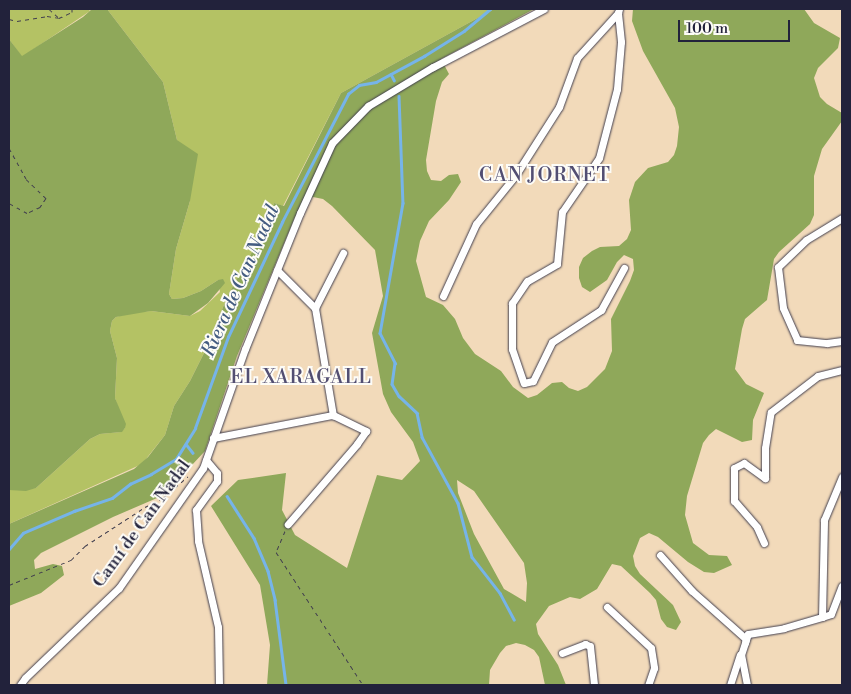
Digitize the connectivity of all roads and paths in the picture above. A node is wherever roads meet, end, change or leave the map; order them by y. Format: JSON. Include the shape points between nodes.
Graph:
{"nodes":[{"id":1,"x":49,"y":9,"type":"edge"},
{"id":2,"x":72,"y":9,"type":"edge"},
{"id":3,"x":544,"y":9,"type":"edge"},
{"id":4,"x":619,"y":11,"type":"edge"},
{"id":5,"x":59,"y":18,"type":"junction"},
{"id":6,"x":9,"y":19,"type":"edge"},
{"id":7,"x":9,"y":148,"type":"edge"},
{"id":8,"x":9,"y":203,"type":"edge"},
{"id":9,"x":842,"y":218,"type":"edge"},
{"id":10,"x":343,"y":253,"type":"dead end"},
{"id":11,"x":624,"y":268,"type":"dead end"},
{"id":12,"x":277,"y":270,"type":"junction"},
{"id":13,"x":443,"y":296,"type":"dead end"},
{"id":14,"x":315,"y":308,"type":"junction"},
{"id":15,"x":842,"y":341,"type":"edge"},
{"id":16,"x":842,"y":370,"type":"edge"},
{"id":17,"x":332,"y":415,"type":"junction"},
{"id":18,"x":213,"y":438,"type":"junction"},
{"id":19,"x":206,"y":460,"type":"junction"},
{"id":20,"x":192,"y":472,"type":"dead end"},
{"id":21,"x":842,"y":477,"type":"edge"},
{"id":22,"x":288,"y":524,"type":"joint"},
{"id":23,"x":764,"y":543,"type":"dead end"},
{"id":24,"x":660,"y":555,"type":"dead end"},
{"id":25,"x":9,"y":585,"type":"edge"},
{"id":26,"x":842,"y":586,"type":"edge"},
{"id":27,"x":607,"y":607,"type":"dead end"},
{"id":28,"x":822,"y":616,"type":"junction"},
{"id":29,"x":746,"y":639,"type":"junction"},
{"id":30,"x":562,"y":652,"type":"dead end"},
{"id":31,"x":20,"y":685,"type":"edge"},
{"id":32,"x":219,"y":685,"type":"edge"},
{"id":33,"x":362,"y":685,"type":"edge"},
{"id":34,"x":594,"y":685,"type":"edge"},
{"id":35,"x":648,"y":685,"type":"edge"},
{"id":36,"x":730,"y":685,"type":"edge"},
{"id":37,"x":747,"y":685,"type":"edge"}],
"edges":[{"from":1,"to":5,"type":"path"},
{"from":2,"to":5,"type":"path"},
{"from":3,"to":12,"type":"street","name":"Camí de Can Nadal","via":[[433,67],[368,106],[332,143]]},
{"from":4,"to":11,"type":"street","via":[[616,89],[599,158],[562,212],[557,264],[527,281],[512,303],[512,349],[524,383],[533,381],[552,342],[601,310]]},
{"from":4,"to":13,"type":"street","via":[[577,58],[560,107],[515,176],[476,224]]},
{"from":5,"to":6,"type":"path"},
{"from":7,"to":8,"type":"path","via":[[26,178],[46,198],[40,207],[27,213]]},
{"from":9,"to":15,"type":"street","via":[[806,240],[778,267],[783,308],[797,340]]},
{"from":10,"to":14,"type":"street"},
{"from":12,"to":14,"type":"street"},
{"from":12,"to":18,"type":"street","name":"Camí de Can Nadal"},
{"from":14,"to":17,"type":"street"},
{"from":16,"to":23,"type":"street","via":[[818,376],[771,412],[765,448],[765,478],[744,463],[734,468],[734,501],[757,528]]},
{"from":17,"to":18,"type":"street"},
{"from":17,"to":22,"type":"street","via":[[366,432]]},
{"from":18,"to":19,"type":"street","name":"Camí de Can Nadal"},
{"from":19,"to":31,"type":"street","name":"Camí de Can Nadal","via":[[119,588]]},
{"from":19,"to":32,"type":"street","via":[[217,473],[217,481],[196,510],[198,541],[218,627]]},
{"from":20,"to":25,"type":"path","via":[[163,498],[85,546],[71,560]]},
{"from":21,"to":28,"type":"street","via":[[824,520]]},
{"from":22,"to":33,"type":"path","via":[[276,552]]},
{"from":24,"to":29,"type":"street","via":[[692,591]]},
{"from":26,"to":28,"type":"street","via":[[831,614]]},
{"from":27,"to":35,"type":"street","via":[[651,648],[654,668]]},
{"from":28,"to":29,"type":"street","via":[[784,628],[748,634]]},
{"from":29,"to":36,"type":"street"},
{"from":29,"to":37,"type":"street","via":[[741,655]]},
{"from":30,"to":34,"type":"street","via":[[585,644],[590,646]]}]}
